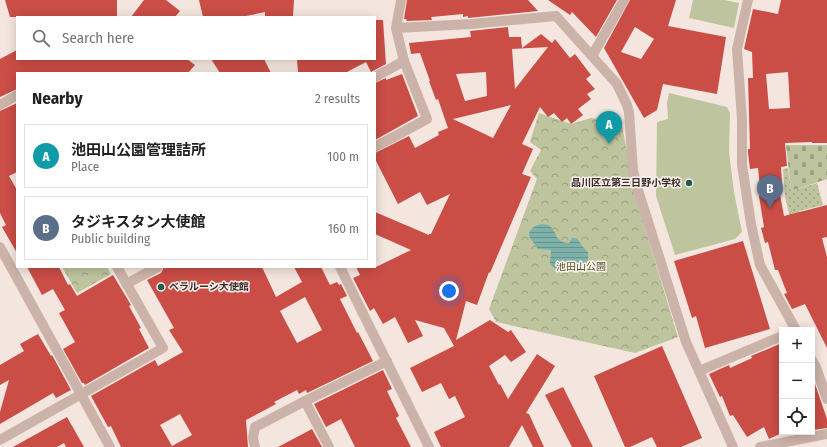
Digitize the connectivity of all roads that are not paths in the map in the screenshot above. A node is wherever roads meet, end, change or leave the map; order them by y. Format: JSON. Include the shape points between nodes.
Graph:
{"nodes":[{"id":1,"x":401,"y":0,"type":"edge"},
{"id":2,"x":624,"y":0,"type":"edge"},
{"id":3,"x":748,"y":0,"type":"edge"},
{"id":4,"x":396,"y":28,"type":"junction"},
{"id":5,"x":592,"y":56,"type":"junction"},
{"id":6,"x":404,"y":61,"type":"junction"},
{"id":7,"x":376,"y":76,"type":"edge"},
{"id":8,"x":16,"y":96,"type":"edge"},
{"id":9,"x":0,"y":104,"type":"edge"},
{"id":10,"x":376,"y":146,"type":"edge"},
{"id":11,"x":0,"y":247,"type":"edge"},
{"id":12,"x":118,"y":268,"type":"edge"},
{"id":13,"x":156,"y":268,"type":"edge"},
{"id":14,"x":340,"y":268,"type":"edge"},
{"id":15,"x":126,"y":284,"type":"junction"},
{"id":16,"x":794,"y":327,"type":"edge"},
{"id":17,"x":779,"y":337,"type":"edge"},
{"id":18,"x":387,"y":361,"type":"junction"},
{"id":19,"x":814,"y":363,"type":"edge"},
{"id":20,"x":699,"y":371,"type":"junction"},
{"id":21,"x":82,"y":395,"type":"junction"},
{"id":22,"x":827,"y":399,"type":"edge"},
{"id":23,"x":305,"y":401,"type":"junction"},
{"id":24,"x":827,"y":434,"type":"edge"},
{"id":25,"x":0,"y":440,"type":"edge"},
{"id":26,"x":110,"y":447,"type":"edge"},
{"id":27,"x":255,"y":447,"type":"edge"},
{"id":28,"x":329,"y":447,"type":"edge"},
{"id":29,"x":429,"y":447,"type":"edge"},
{"id":30,"x":733,"y":447,"type":"edge"},
{"id":31,"x":760,"y":447,"type":"edge"}],
"edges":[{"from":1,"to":4,"type":"street"},
{"from":2,"to":5,"type":"street"},
{"from":3,"to":16,"type":"street","via":[[737,48],[742,165],[760,266]]},
{"from":4,"to":5,"type":"street","via":[[556,16]]},
{"from":4,"to":6,"type":"street"},
{"from":5,"to":20,"type":"street","via":[[617,84],[627,105],[633,170],[638,190],[686,342]]},
{"from":6,"to":7,"type":"street"},
{"from":6,"to":10,"type":"street","via":[[427,119]]},
{"from":8,"to":9,"type":"street"},
{"from":11,"to":21,"type":"street"},
{"from":12,"to":15,"type":"street"},
{"from":13,"to":15,"type":"street"},
{"from":14,"to":18,"type":"street"},
{"from":15,"to":21,"type":"street","via":[[163,348]]},
{"from":17,"to":20,"type":"street"},
{"from":18,"to":23,"type":"street"},
{"from":18,"to":29,"type":"street"},
{"from":19,"to":22,"type":"street"},
{"from":20,"to":30,"type":"street"},
{"from":21,"to":25,"type":"street"},
{"from":21,"to":26,"type":"street"},
{"from":23,"to":27,"type":"street","via":[[255,427]]},
{"from":23,"to":28,"type":"street"},
{"from":24,"to":31,"type":"street"}]}
